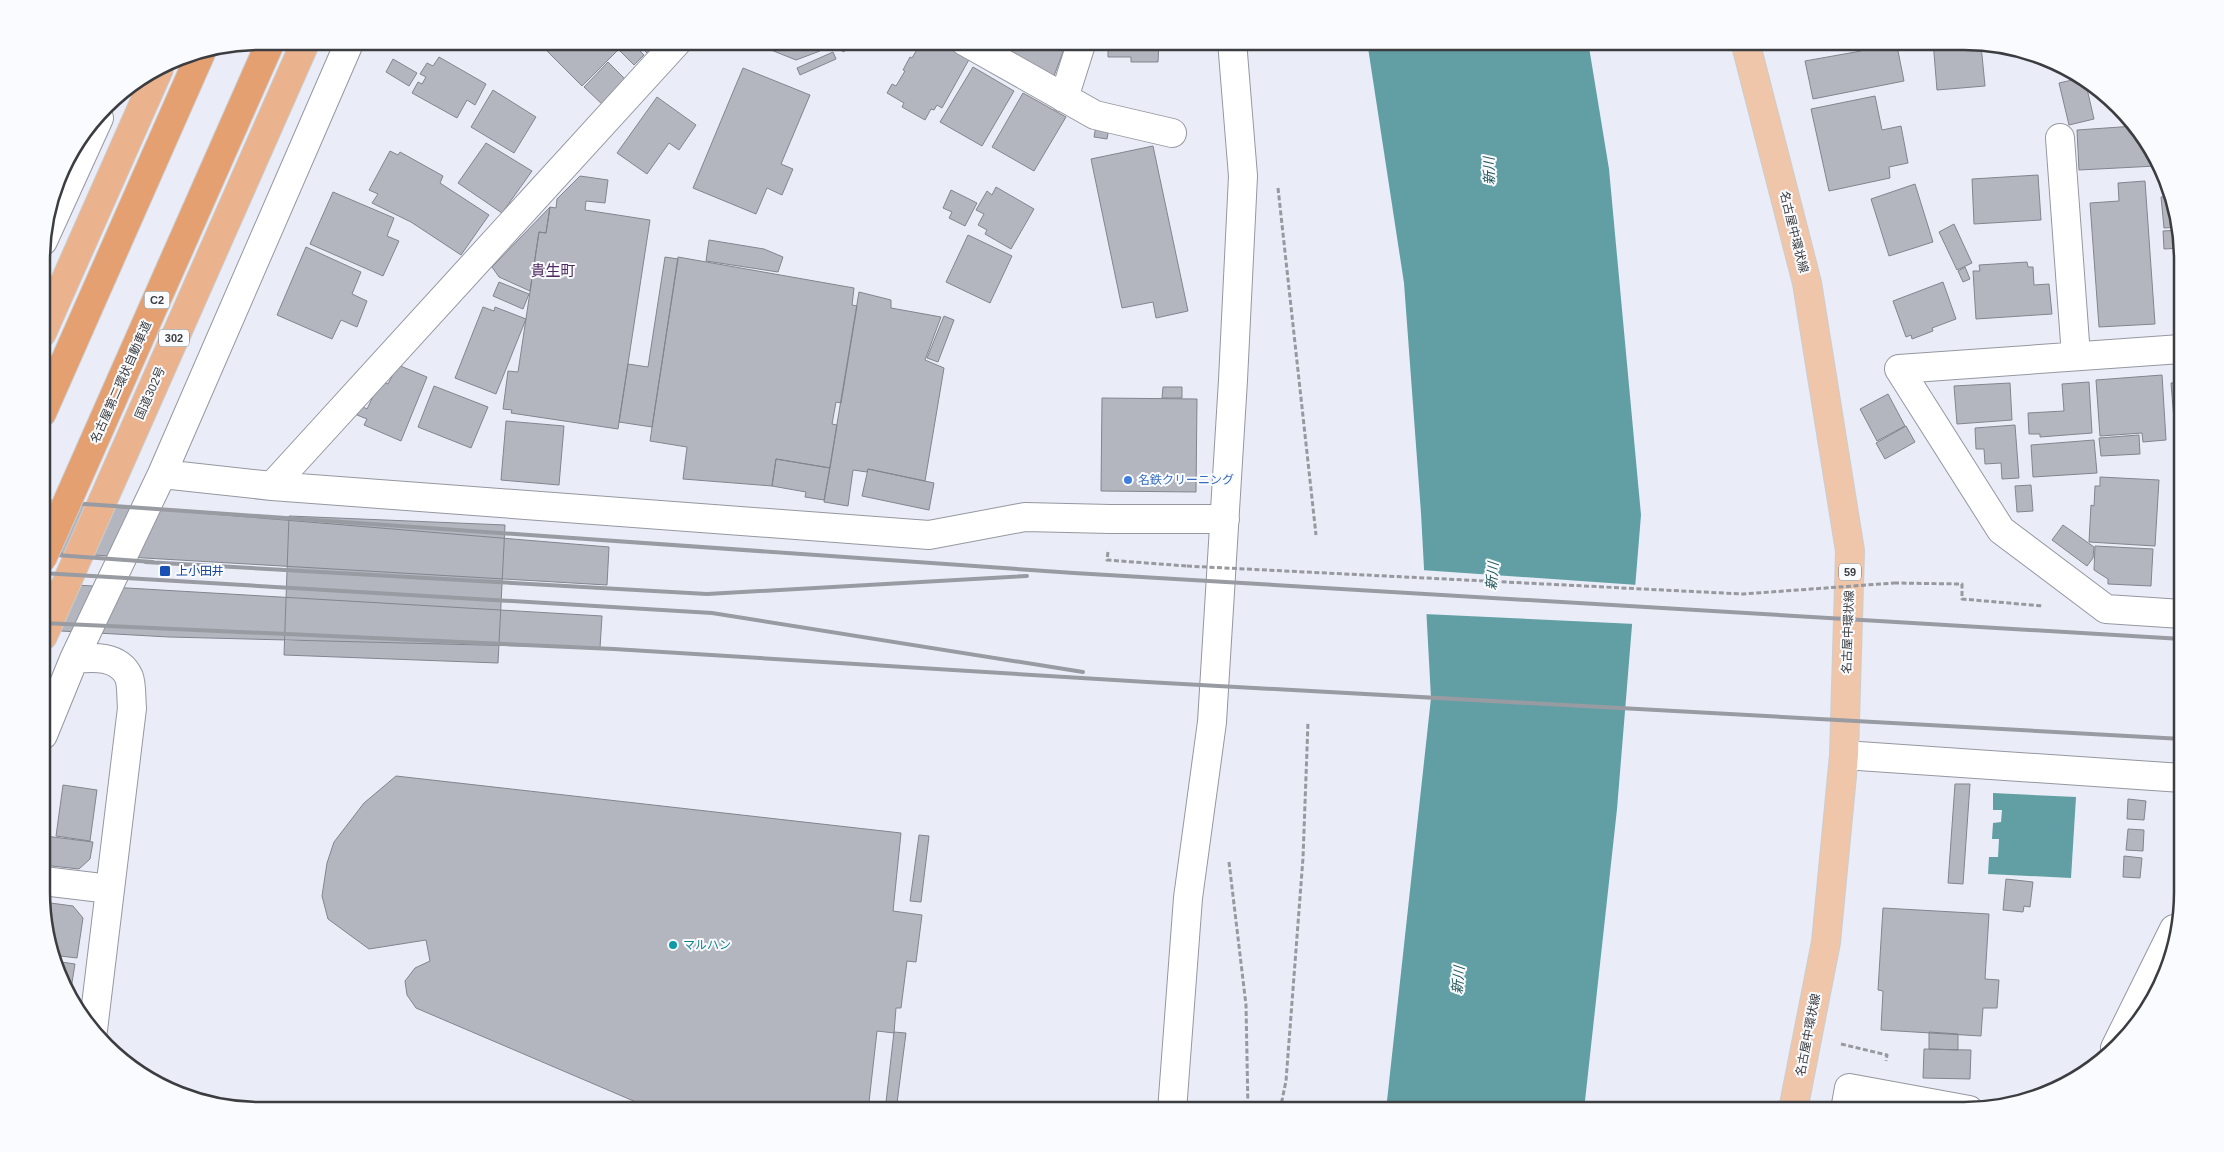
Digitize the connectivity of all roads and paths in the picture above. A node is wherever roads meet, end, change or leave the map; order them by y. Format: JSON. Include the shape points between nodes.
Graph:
{"nodes":[{"id":1,"x":268,"y":50,"type":"edge"},
{"id":2,"x":302,"y":50,"type":"edge"},
{"id":3,"x":346,"y":50,"type":"edge"},
{"id":4,"x":670,"y":50,"type":"edge"},
{"id":5,"x":980,"y":50,"type":"edge"},
{"id":6,"x":1079,"y":50,"type":"edge"},
{"id":7,"x":1233,"y":50,"type":"edge"},
{"id":8,"x":1747,"y":50,"type":"edge"},
{"id":9,"x":198,"y":59,"type":"edge"},
{"id":10,"x":155,"y":78,"type":"edge"},
{"id":11,"x":1064,"y":98,"type":"junction"},
{"id":12,"x":1172,"y":133,"type":"dead end"},
{"id":13,"x":92,"y":134,"type":"edge"},
{"id":14,"x":2060,"y":138,"type":"dead end"},
{"id":15,"x":1278,"y":183,"type":"dead end"},
{"id":16,"x":55,"y":215,"type":"edge"},
{"id":17,"x":50,"y":315,"type":"edge"},
{"id":18,"x":2174,"y":349,"type":"edge"},
{"id":19,"x":2076,"y":356,"type":"junction"},
{"id":20,"x":50,"y":396,"type":"edge"},
{"id":21,"x":162,"y":474,"type":"junction"},
{"id":22,"x":272,"y":486,"type":"junction"},
{"id":23,"x":1225,"y":519,"type":"junction"},
{"id":24,"x":1316,"y":535,"type":"dead end"},
{"id":25,"x":50,"y":541,"type":"edge"},
{"id":26,"x":1107,"y":560,"type":"dead end"},
{"id":27,"x":2036,"y":605,"type":"dead end"},
{"id":28,"x":2174,"y":613,"type":"edge"},
{"id":29,"x":50,"y":620,"type":"edge"},
{"id":30,"x":74,"y":659,"type":"junction"},
{"id":31,"x":50,"y":704,"type":"edge"},
{"id":32,"x":1308,"y":722,"type":"dead end"},
{"id":33,"x":1844,"y":755,"type":"junction"},
{"id":34,"x":2174,"y":777,"type":"edge"},
{"id":35,"x":1228,"y":857,"type":"dead end"},
{"id":36,"x":50,"y":882,"type":"edge"},
{"id":37,"x":110,"y":889,"type":"junction"},
{"id":38,"x":2168,"y":941,"type":"edge"},
{"id":39,"x":94,"y":1021,"type":"edge"},
{"id":40,"x":2126,"y":1025,"type":"edge"},
{"id":41,"x":1173,"y":1102,"type":"edge"},
{"id":42,"x":1248,"y":1102,"type":"edge"},
{"id":43,"x":1282,"y":1102,"type":"edge"},
{"id":44,"x":1795,"y":1102,"type":"edge"},
{"id":45,"x":1846,"y":1102,"type":"edge"},
{"id":46,"x":1925,"y":1102,"type":"edge"}],
"edges":[{"from":1,"to":25,"type":"highway","name":"名古屋第二環状自動車道","number":"C2","bridge":true},
{"from":2,"to":29,"type":"highway","name":"国道302号","number":"302"},
{"from":3,"to":21,"type":"street"},
{"from":4,"to":22,"type":"street"},
{"from":5,"to":11,"type":"street"},
{"from":6,"to":11,"type":"street"},
{"from":7,"to":23,"type":"street","via":[[1243,176]]},
{"from":8,"to":33,"type":"main road","name":"名古屋中環状線","number":"59","via":[[1807,283],[1850,551]]},
{"from":9,"to":20,"type":"highway"},
{"from":10,"to":17,"type":"highway"},
{"from":11,"to":12,"type":"street","via":[[1095,115]]},
{"from":13,"to":16,"type":"street"},
{"from":14,"to":19,"type":"street"},
{"from":15,"to":24,"type":"path"},
{"from":18,"to":19,"type":"street"},
{"from":19,"to":28,"type":"street","via":[[1899,369],[2001,530],[2106,609]]},
{"from":21,"to":22,"type":"street"},
{"from":21,"to":30,"type":"street"},
{"from":22,"to":23,"type":"street","via":[[929,535],[1025,517]]},
{"from":23,"to":41,"type":"street","via":[[1212,722],[1188,898]]},
{"from":26,"to":27,"type":"path","bridge":true,"via":[[1743,594],[1894,583],[1962,584],[1962,599]]},
{"from":30,"to":31,"type":"street"},
{"from":30,"to":37,"type":"street","via":[[92,657],[116,662],[129,677],[132,708]]},
{"from":32,"to":43,"type":"path","via":[[1301,878],[1286,1081]]},
{"from":33,"to":34,"type":"street"},
{"from":33,"to":44,"type":"main road","name":"名古屋中環状線","number":"59","via":[[1826,942]]},
{"from":35,"to":42,"type":"path","via":[[1246,1006]]},
{"from":36,"to":37,"type":"street"},
{"from":37,"to":39,"type":"street"},
{"from":38,"to":40,"type":"street"},
{"from":45,"to":46,"type":"street","via":[[1848,1088]]}]}
